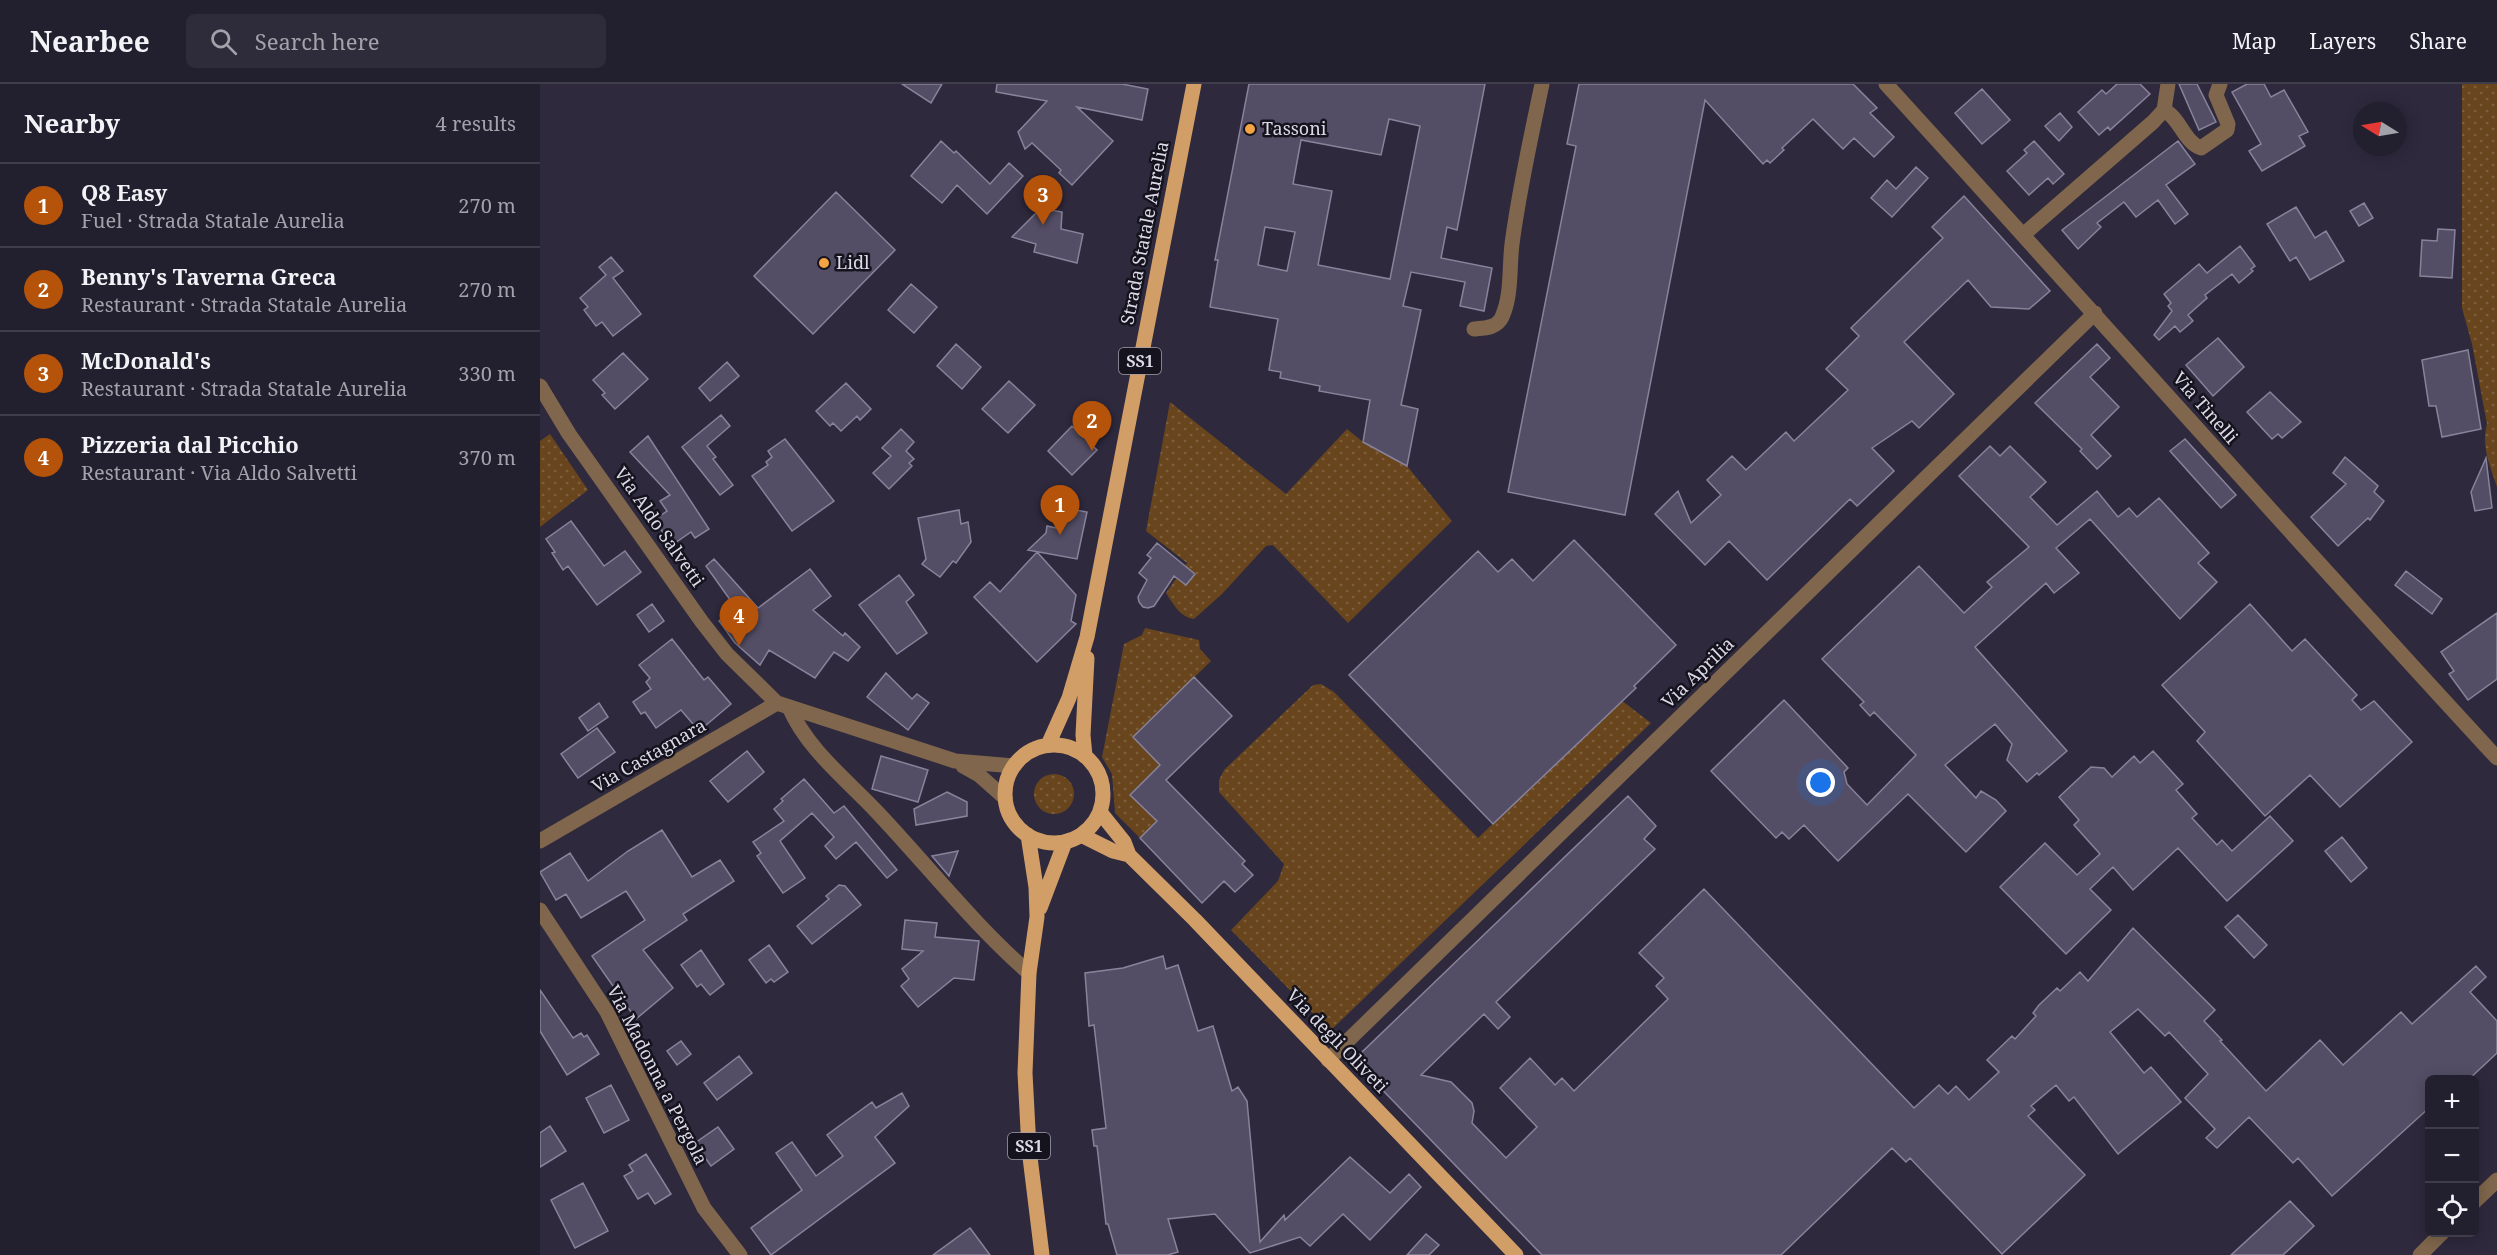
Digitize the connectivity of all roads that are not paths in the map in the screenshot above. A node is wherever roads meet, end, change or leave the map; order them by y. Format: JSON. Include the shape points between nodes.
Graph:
{"nodes":[{"id":1,"x":1194,"y":84,"type":"edge"},
{"id":2,"x":1542,"y":84,"type":"edge"},
{"id":3,"x":1886,"y":84,"type":"edge"},
{"id":4,"x":2168,"y":84,"type":"edge"},
{"id":5,"x":2220,"y":84,"type":"edge"},
{"id":6,"x":2164,"y":110,"type":"junction"},
{"id":7,"x":2023,"y":235,"type":"junction"},
{"id":8,"x":2095,"y":313,"type":"junction"},
{"id":9,"x":1474,"y":329,"type":"dead end"},
{"id":10,"x":540,"y":386,"type":"edge"},
{"id":11,"x":1087,"y":637,"type":"junction"},
{"id":12,"x":783,"y":705,"type":"junction"},
{"id":13,"x":1048,"y":745,"type":"junction"},
{"id":14,"x":1085,"y":756,"type":"junction"},
{"id":15,"x":2497,"y":758,"type":"edge"},
{"id":16,"x":955,"y":761,"type":"junction"},
{"id":17,"x":1014,"y":766,"type":"junction"},
{"id":18,"x":1005,"y":798,"type":"junction"},
{"id":19,"x":1100,"y":812,"type":"junction"},
{"id":20,"x":1028,"y":835,"type":"junction"},
{"id":21,"x":1081,"y":835,"type":"junction"},
{"id":22,"x":540,"y":842,"type":"edge"},
{"id":23,"x":1065,"y":842,"type":"junction"},
{"id":24,"x":1129,"y":855,"type":"junction"},
{"id":25,"x":540,"y":910,"type":"edge"},
{"id":26,"x":1037,"y":917,"type":"junction"},
{"id":27,"x":1029,"y":973,"type":"junction"},
{"id":28,"x":1328,"y":1060,"type":"junction"},
{"id":29,"x":2497,"y":1180,"type":"edge"},
{"id":30,"x":2479,"y":1198,"type":"edge"},
{"id":31,"x":2439,"y":1237,"type":"edge"},
{"id":32,"x":740,"y":1255,"type":"edge"},
{"id":33,"x":1042,"y":1255,"type":"edge"},
{"id":34,"x":1516,"y":1255,"type":"edge"},
{"id":35,"x":2420,"y":1255,"type":"edge"}],
"edges":[{"from":1,"to":11,"type":"main road","name":"Strada Statale Aurelia","number":"SS1"},
{"from":2,"to":9,"type":"street","via":[[1522,178],[1505,307],[1498,323]]},
{"from":3,"to":7,"type":"street","name":"Via Tinelli"},
{"from":4,"to":6,"type":"street"},
{"from":5,"to":6,"type":"street","via":[[2216,95],[2227,130],[2201,148]]},
{"from":6,"to":7,"type":"street"},
{"from":7,"to":8,"type":"street","name":"Via Tinelli"},
{"from":8,"to":15,"type":"street","name":"Via Tinelli","via":[[2298,543]]},
{"from":8,"to":28,"type":"street","name":"Via Aprilia"},
{"from":10,"to":12,"type":"street","name":"Via Aldo Salvetti","via":[[569,434],[702,622],[727,654]]},
{"from":11,"to":13,"type":"main road","name":"Strada Statale Aurelia","number":"SS1","via":[[1069,698]]},
{"from":11,"to":14,"type":"main road","name":"Strada Statale Aurelia","number":"SS1"},
{"from":12,"to":16,"type":"street","name":"Via Aldo Salvetti"},
{"from":12,"to":22,"type":"street","name":"Via Castagnara"},
{"from":12,"to":27,"type":"street","via":[[819,752],[996,944]]},
{"from":13,"to":14,"type":"main road","via":[[1061,745]]},
{"from":13,"to":17,"type":"main road","via":[[1023,756]]},
{"from":14,"to":19,"type":"main road","name":"Strada Statale Aurelia","number":"SS1","via":[[1101,781]]},
{"from":16,"to":17,"type":"street","name":"Via Aldo Salvetti"},
{"from":16,"to":18,"type":"street","name":"Via Aldo Salvetti","via":[[979,775]]},
{"from":17,"to":18,"type":"main road"},
{"from":18,"to":20,"type":"main road","via":[[1009,813]]},
{"from":19,"to":21,"type":"main road"},
{"from":19,"to":24,"type":"main road","name":"Via degli Oliveti","via":[[1124,842]]},
{"from":20,"to":23,"type":"main road","via":[[1053,843]]},
{"from":20,"to":26,"type":"main road","number":"SS1"},
{"from":21,"to":23,"type":"main road"},
{"from":21,"to":24,"type":"main road","name":"Via degli Oliveti"},
{"from":23,"to":26,"type":"main road","number":"SS1"},
{"from":24,"to":28,"type":"main road","name":"Via degli Oliveti"},
{"from":25,"to":32,"type":"street","name":"Via Madonna a Pergola","via":[[607,1012],[704,1208]]},
{"from":26,"to":27,"type":"main road","number":"SS1"},
{"from":27,"to":33,"type":"main road","number":"SS1","via":[[1025,1073],[1029,1149]]},
{"from":28,"to":34,"type":"main road","name":"Via degli Oliveti"},
{"from":29,"to":30,"type":"street"},
{"from":31,"to":35,"type":"street"}]}
